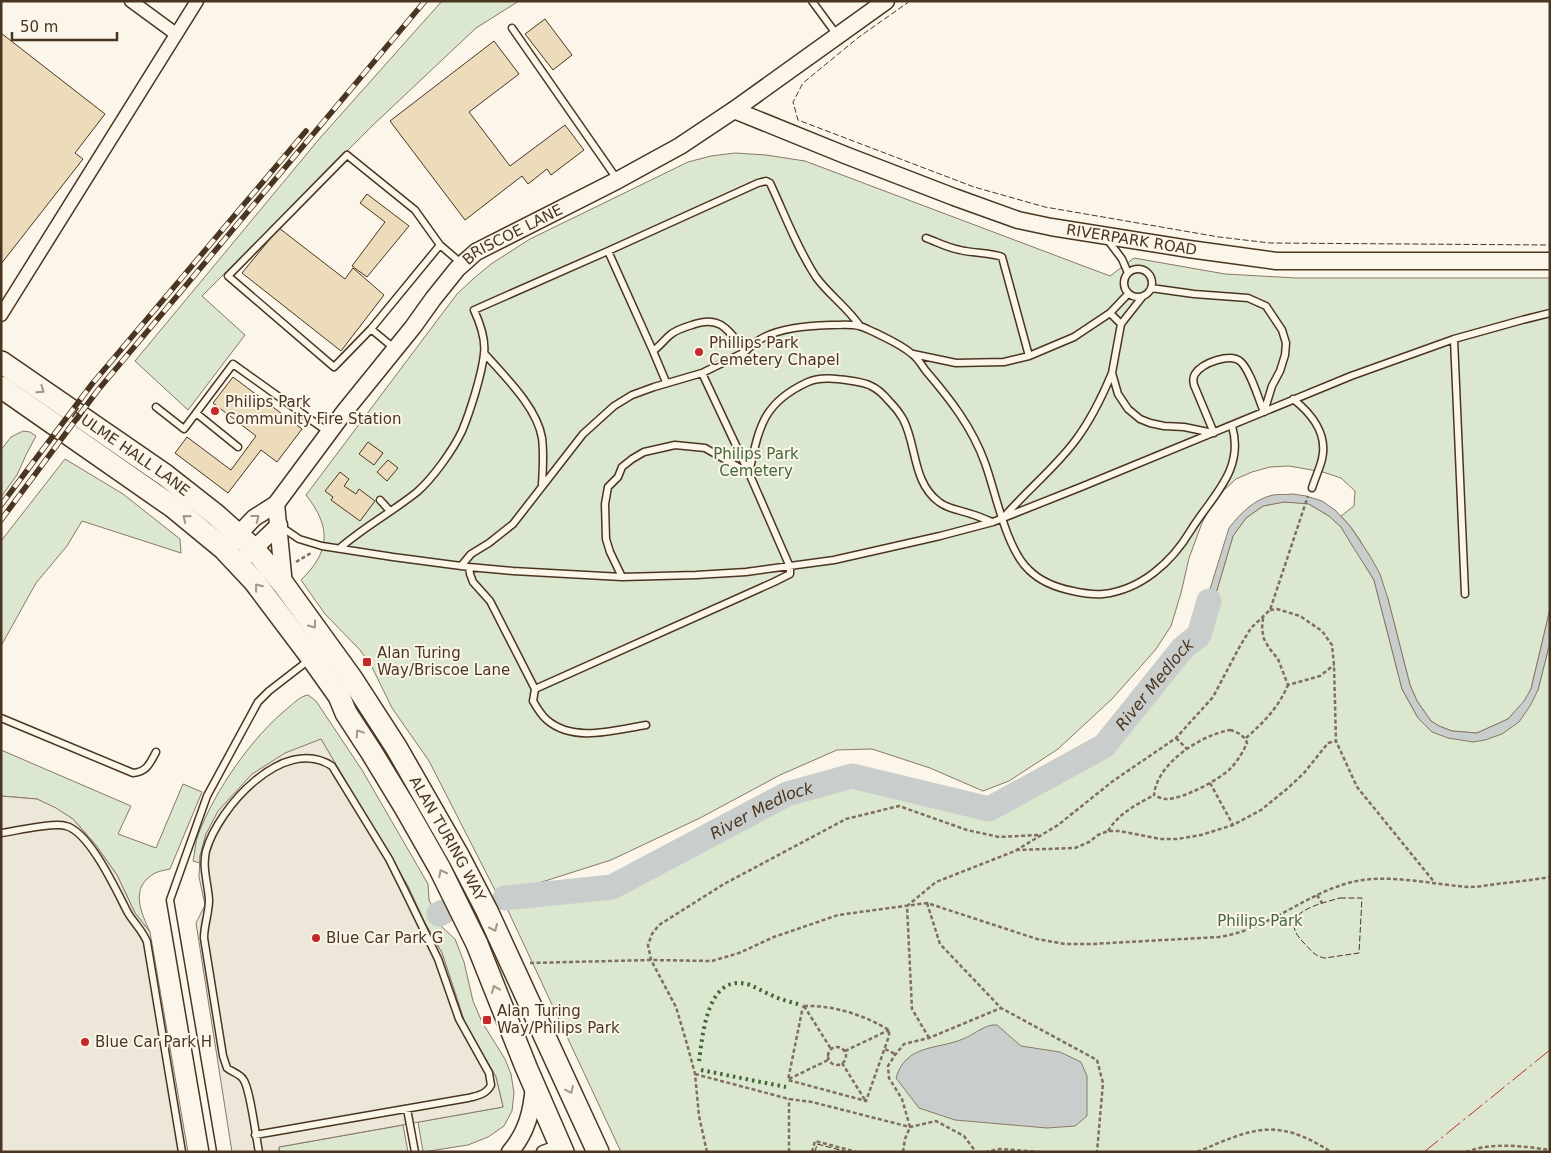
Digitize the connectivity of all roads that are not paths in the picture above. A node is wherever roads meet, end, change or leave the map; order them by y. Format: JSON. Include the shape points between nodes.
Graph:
{"nodes":[{"id":1,"x":131,"y":1,"type":"edge"},
{"id":2,"x":197,"y":1,"type":"edge"},
{"id":3,"x":812,"y":1,"type":"edge"},
{"id":4,"x":886,"y":1,"type":"edge"},
{"id":5,"x":512,"y":28,"type":"dead end"},
{"id":6,"x":176,"y":34,"type":"junction"},
{"id":7,"x":838,"y":36,"type":"junction"},
{"id":8,"x":734,"y":110,"type":"junction"},
{"id":9,"x":618,"y":180,"type":"junction"},
{"id":10,"x":1103,"y":234,"type":"junction"},
{"id":11,"x":926,"y":238,"type":"dead end"},
{"id":12,"x":440,"y":245,"type":"junction"},
{"id":13,"x":608,"y":251,"type":"junction"},
{"id":14,"x":1550,"y":261,"type":"edge"},
{"id":15,"x":462,"y":264,"type":"junction"},
{"id":16,"x":1128,"y":273,"type":"junction"},
{"id":17,"x":1151,"y":288,"type":"junction"},
{"id":18,"x":1128,"y":294,"type":"junction"},
{"id":19,"x":1143,"y":296,"type":"junction"},
{"id":20,"x":1110,"y":313,"type":"junction"},
{"id":21,"x":1550,"y":313,"type":"edge"},
{"id":22,"x":1,"y":315,"type":"edge"},
{"id":23,"x":1121,"y":324,"type":"junction"},
{"id":24,"x":860,"y":326,"type":"junction"},
{"id":25,"x":371,"y":329,"type":"junction"},
{"id":26,"x":1454,"y":339,"type":"junction"},
{"id":27,"x":395,"y":350,"type":"junction"},
{"id":28,"x":653,"y":351,"type":"junction"},
{"id":29,"x":745,"y":352,"type":"junction"},
{"id":30,"x":484,"y":353,"type":"junction"},
{"id":31,"x":912,"y":354,"type":"junction"},
{"id":32,"x":1029,"y":356,"type":"junction"},
{"id":33,"x":702,"y":373,"type":"junction"},
{"id":34,"x":1112,"y":373,"type":"junction"},
{"id":35,"x":5,"y":382,"type":"edge"},
{"id":36,"x":666,"y":382,"type":"junction"},
{"id":37,"x":1293,"y":399,"type":"junction"},
{"id":38,"x":156,"y":407,"type":"dead end"},
{"id":39,"x":1264,"y":412,"type":"junction"},
{"id":40,"x":196,"y":413,"type":"junction"},
{"id":41,"x":1232,"y":426,"type":"junction"},
{"id":42,"x":329,"y":433,"type":"junction"},
{"id":43,"x":1214,"y":433,"type":"junction"},
{"id":44,"x":238,"y":447,"type":"dead end"},
{"id":45,"x":749,"y":473,"type":"junction"},
{"id":46,"x":542,"y":486,"type":"junction"},
{"id":47,"x":1312,"y":488,"type":"dead end"},
{"id":48,"x":380,"y":500,"type":"dead end"},
{"id":49,"x":276,"y":504,"type":"junction"},
{"id":50,"x":390,"y":511,"type":"junction"},
{"id":51,"x":1003,"y":518,"type":"junction"},
{"id":52,"x":993,"y":522,"type":"junction"},
{"id":53,"x":279,"y":526,"type":"junction"},
{"id":54,"x":340,"y":548,"type":"junction"},
{"id":55,"x":233,"y":549,"type":"junction"},
{"id":56,"x":254,"y":550,"type":"junction"},
{"id":57,"x":461,"y":566,"type":"junction"},
{"id":58,"x":469,"y":567,"type":"junction"},
{"id":59,"x":790,"y":567,"type":"junction"},
{"id":60,"x":622,"y":577,"type":"junction"},
{"id":61,"x":284,"y":585,"type":"junction"},
{"id":62,"x":1465,"y":594,"type":"dead end"},
{"id":63,"x":312,"y":658,"type":"junction"},
{"id":64,"x":535,"y":689,"type":"junction"},
{"id":65,"x":1,"y":718,"type":"edge"},
{"id":66,"x":646,"y":725,"type":"dead end"},
{"id":67,"x":156,"y":752,"type":"dead end"},
{"id":68,"x":1,"y":833,"type":"edge"},
{"id":69,"x":534,"y":1085,"type":"junction"},
{"id":70,"x":407,"y":1109,"type":"junction"},
{"id":71,"x":255,"y":1135,"type":"junction"},
{"id":72,"x":594,"y":1143,"type":"edge"},
{"id":73,"x":555,"y":1150,"type":"edge"},
{"id":74,"x":182,"y":1152,"type":"edge"},
{"id":75,"x":213,"y":1152,"type":"edge"},
{"id":76,"x":259,"y":1152,"type":"edge"},
{"id":77,"x":415,"y":1152,"type":"edge"},
{"id":78,"x":510,"y":1152,"type":"edge"}],
"edges":[{"from":1,"to":6,"type":"street"},
{"from":2,"to":6,"type":"street"},
{"from":3,"to":7,"type":"lane"},
{"from":4,"to":7,"type":"street","name":"BRISCOE LANE"},
{"from":5,"to":9,"type":"lane"},
{"from":6,"to":22,"type":"street"},
{"from":7,"to":8,"type":"street","name":"BRISCOE LANE"},
{"from":8,"to":9,"type":"street","name":"BRISCOE LANE","via":[[680,146]]},
{"from":8,"to":10,"type":"street","name":"RIVERPARK ROAD","via":[[1018,220]]},
{"from":9,"to":15,"type":"street","name":"BRISCOE LANE","via":[[476,252]]},
{"from":10,"to":14,"type":"street","name":"RIVERPARK ROAD","via":[[1276,260]]},
{"from":10,"to":16,"type":"lane","via":[[1122,259]]},
{"from":11,"to":32,"type":"lane","via":[[958,250],[1002,258]]},
{"from":12,"to":15,"type":"lane"},
{"from":12,"to":25,"type":"lane"},
{"from":12,"to":25,"type":"lane","via":[[415,210],[347,154],[228,276],[334,367]]},
{"from":13,"to":24,"type":"lane","via":[[766,181],[804,257],[823,285]]},
{"from":13,"to":28,"type":"lane"},
{"from":13,"to":30,"type":"lane","via":[[474,310],[480,324]]},
{"from":15,"to":27,"type":"street","name":"BRISCOE LANE"},
{"from":16,"to":17,"type":"lane","via":[[1136,269],[1145,271],[1151,278]]},
{"from":16,"to":18,"type":"lane","via":[[1123,282]]},
{"from":17,"to":19,"type":"lane"},
{"from":17,"to":39,"type":"lane","via":[[1248,298],[1266,306],[1282,330],[1286,343],[1280,371]]},
{"from":18,"to":19,"type":"lane"},
{"from":18,"to":20,"type":"lane"},
{"from":19,"to":23,"type":"lane"},
{"from":20,"to":23,"type":"lane"},
{"from":20,"to":32,"type":"lane","via":[[1074,337]]},
{"from":21,"to":26,"type":"lane"},
{"from":23,"to":34,"type":"lane"},
{"from":24,"to":29,"type":"lane","via":[[794,328],[758,340]]},
{"from":24,"to":31,"type":"lane"},
{"from":25,"to":27,"type":"lane"},
{"from":26,"to":37,"type":"lane"},
{"from":26,"to":62,"type":"lane"},
{"from":27,"to":42,"type":"street","name":"BRISCOE LANE"},
{"from":28,"to":29,"type":"lane","via":[[679,330],[710,321],[730,332]]},
{"from":28,"to":36,"type":"lane"},
{"from":29,"to":33,"type":"lane"},
{"from":30,"to":46,"type":"lane","via":[[513,386],[538,424],[544,461]]},
{"from":30,"to":50,"type":"lane","via":[[462,431],[436,471],[418,491]]},
{"from":31,"to":32,"type":"lane","via":[[956,363],[1004,362]]},
{"from":31,"to":51,"type":"lane","via":[[969,427],[985,462]]},
{"from":33,"to":36,"type":"lane"},
{"from":33,"to":45,"type":"lane"},
{"from":34,"to":43,"type":"lane","via":[[1118,394],[1140,418],[1164,426]]},
{"from":34,"to":51,"type":"lane","via":[[1093,415],[1075,442]]},
{"from":35,"to":55,"type":"highway","name":"HULME HALL LANE"},
{"from":36,"to":46,"type":"lane","via":[[614,406],[583,434]]},
{"from":37,"to":39,"type":"lane"},
{"from":37,"to":47,"type":"lane","via":[[1313,418],[1323,442],[1322,459]]},
{"from":38,"to":40,"type":"lane","via":[[184,429]]},
{"from":39,"to":41,"type":"lane"},
{"from":39,"to":43,"type":"lane","via":[[1240,360],[1228,357],[1218,360],[1200,370],[1193,379]]},
{"from":40,"to":42,"type":"lane","via":[[233,364]]},
{"from":40,"to":44,"type":"lane"},
{"from":41,"to":43,"type":"lane"},
{"from":41,"to":51,"type":"lane","via":[[1235,444],[1229,474],[1184,543],[1145,580],[1126,589],[1102,594],[1081,593],[1061,589],[1043,579],[1029,570],[1017,554]]},
{"from":42,"to":49,"type":"street","name":"BRISCOE LANE"},
{"from":43,"to":51,"type":"lane"},
{"from":45,"to":52,"type":"lane","via":[[758,433],[766,415],[784,395],[810,381],[843,379],[858,382],[884,395],[903,419],[919,474],[938,501],[954,510]]},
{"from":45,"to":59,"type":"lane"},
{"from":45,"to":60,"type":"lane","via":[[705,448],[675,445],[644,452],[622,467],[608,487],[605,504],[606,538]]},
{"from":46,"to":57,"type":"lane","via":[[513,524],[471,554]]},
{"from":48,"to":50,"type":"lane"},
{"from":49,"to":53,"type":"street"},
{"from":55,"to":49,"type":"street","one_way":true,"via":[[254,518]]},
{"from":50,"to":54,"type":"lane"},
{"from":51,"to":52,"type":"lane"},
{"from":52,"to":59,"type":"lane","via":[[862,554]]},
{"from":53,"to":54,"type":"lane","via":[[299,538]]},
{"from":53,"to":56,"type":"street"},
{"from":53,"to":61,"type":"street"},
{"from":54,"to":57,"type":"lane"},
{"from":55,"to":56,"type":"highway","name":"HULME HALL LANE"},
{"from":63,"to":55,"type":"highway","name":"ALAN TURING WAY","one_way":true},
{"from":56,"to":61,"type":"highway","name":"ALAN TURING WAY"},
{"from":57,"to":58,"type":"lane"},
{"from":58,"to":60,"type":"lane"},
{"from":58,"to":64,"type":"lane","via":[[473,582],[490,601]]},
{"from":59,"to":60,"type":"lane"},
{"from":59,"to":64,"type":"lane","via":[[790,574],[774,582]]},
{"from":61,"to":72,"type":"highway","name":"ALAN TURING WAY","one_way":true,"via":[[352,679],[459,857]]},
{"from":69,"to":63,"type":"highway","name":"ALAN TURING WAY","one_way":true,"via":[[477,944],[439,867],[346,713],[339,696]]},
{"from":63,"to":75,"type":"lane","via":[[258,702],[207,796],[170,900]]},
{"from":64,"to":66,"type":"lane","via":[[533,701],[542,715],[569,732]]},
{"from":65,"to":67,"type":"lane","via":[[133,773],[147,768]]},
{"from":68,"to":74,"type":"lane","via":[[58,825],[72,828],[96,854],[143,934]]},
{"from":69,"to":73,"type":"highway","name":"ALAN TURING WAY"},
{"from":69,"to":78,"type":"street","via":[[529,1120]]},
{"from":70,"to":71,"type":"lane"},
{"from":70,"to":71,"type":"lane","via":[[480,1095],[490,1088],[489,1073],[459,1019],[438,959],[389,859],[332,766],[314,758],[290,761],[274,766],[232,804],[206,852],[204,876],[208,912],[204,938],[223,1056],[227,1068],[242,1076],[246,1084]]},
{"from":70,"to":77,"type":"lane"},
{"from":71,"to":76,"type":"lane"},
{"from":72,"to":73,"type":"highway"}]}
